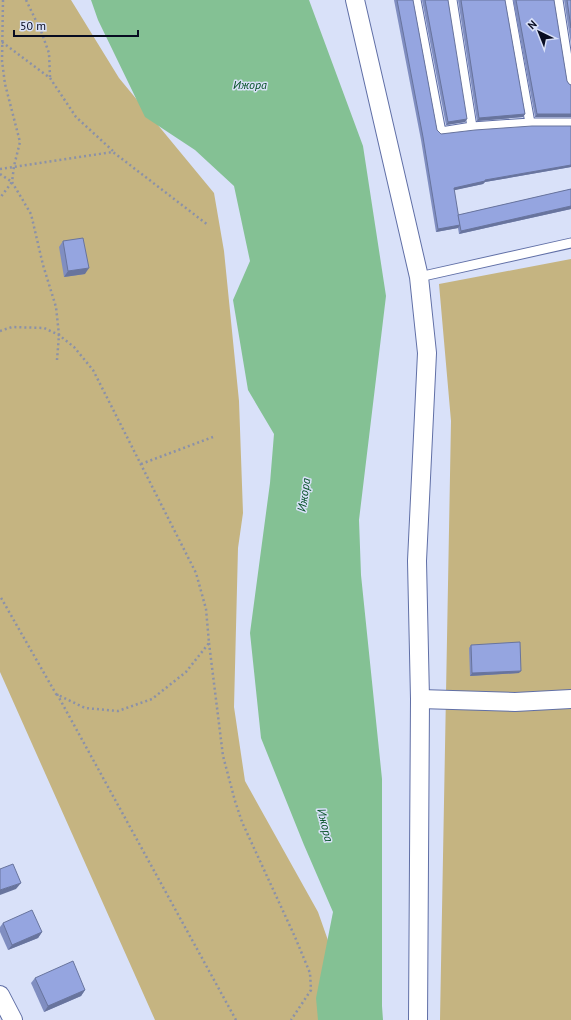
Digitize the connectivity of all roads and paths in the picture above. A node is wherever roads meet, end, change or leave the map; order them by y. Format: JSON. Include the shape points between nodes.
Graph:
{"nodes":[{"id":1,"x":2,"y":0,"type":"edge"},
{"id":2,"x":26,"y":0,"type":"edge"},
{"id":3,"x":355,"y":0,"type":"edge"},
{"id":4,"x":416,"y":0,"type":"edge"},
{"id":5,"x":452,"y":0,"type":"edge"},
{"id":6,"x":508,"y":0,"type":"edge"},
{"id":7,"x":558,"y":0,"type":"edge"},
{"id":8,"x":2,"y":42,"type":"junction"},
{"id":9,"x":50,"y":78,"type":"junction"},
{"id":10,"x":571,"y":83,"type":"edge"},
{"id":11,"x":530,"y":123,"type":"junction"},
{"id":12,"x":571,"y":123,"type":"edge"},
{"id":13,"x":472,"y":127,"type":"junction"},
{"id":14,"x":113,"y":152,"type":"junction"},
{"id":15,"x":14,"y":166,"type":"junction"},
{"id":16,"x":0,"y":169,"type":"edge"},
{"id":17,"x":0,"y":174,"type":"edge"},
{"id":18,"x":12,"y":182,"type":"junction"},
{"id":19,"x":0,"y":198,"type":"edge"},
{"id":20,"x":208,"y":225,"type":"dead end"},
{"id":21,"x":571,"y":243,"type":"edge"},
{"id":22,"x":420,"y":278,"type":"junction"},
{"id":23,"x":0,"y":331,"type":"edge"},
{"id":24,"x":59,"y":335,"type":"junction"},
{"id":25,"x":57,"y":360,"type":"dead end"},
{"id":26,"x":213,"y":437,"type":"dead end"},
{"id":27,"x":141,"y":464,"type":"junction"},
{"id":28,"x":0,"y":596,"type":"edge"},
{"id":29,"x":209,"y":643,"type":"junction"},
{"id":30,"x":56,"y":694,"type":"junction"},
{"id":31,"x":420,"y":699,"type":"junction"},
{"id":32,"x":571,"y":699,"type":"edge"},
{"id":33,"x":0,"y":995,"type":"edge"},
{"id":34,"x":13,"y":1020,"type":"edge"},
{"id":35,"x":236,"y":1020,"type":"edge"},
{"id":36,"x":291,"y":1020,"type":"edge"},
{"id":37,"x":418,"y":1020,"type":"edge"}],
"edges":[{"from":1,"to":8,"type":"path"},
{"from":2,"to":9,"type":"path","via":[[48,53]]},
{"from":3,"to":22,"type":"street"},
{"from":4,"to":13,"type":"lane","via":[[441,132]]},
{"from":5,"to":13,"type":"lane"},
{"from":6,"to":11,"type":"lane"},
{"from":7,"to":10,"type":"lane"},
{"from":8,"to":9,"type":"path"},
{"from":8,"to":15,"type":"path","via":[[5,84],[20,142]]},
{"from":9,"to":14,"type":"path","via":[[76,117]]},
{"from":11,"to":12,"type":"lane"},
{"from":11,"to":13,"type":"lane"},
{"from":14,"to":15,"type":"path"},
{"from":14,"to":20,"type":"path"},
{"from":15,"to":16,"type":"path"},
{"from":15,"to":18,"type":"path"},
{"from":17,"to":18,"type":"path"},
{"from":18,"to":19,"type":"path"},
{"from":18,"to":24,"type":"path","via":[[31,214],[56,308]]},
{"from":21,"to":22,"type":"lane"},
{"from":22,"to":31,"type":"street","via":[[427,353],[417,561]]},
{"from":23,"to":24,"type":"path","via":[[12,327],[44,328]]},
{"from":24,"to":25,"type":"path"},
{"from":24,"to":27,"type":"path","via":[[74,347],[92,370]]},
{"from":26,"to":27,"type":"path"},
{"from":27,"to":29,"type":"path","via":[[196,573],[206,609]]},
{"from":28,"to":30,"type":"path"},
{"from":29,"to":30,"type":"path","via":[[186,672],[152,699],[118,711],[85,708]]},
{"from":29,"to":36,"type":"path","via":[[223,756],[235,801],[310,973],[311,990]]},
{"from":30,"to":35,"type":"path"},
{"from":31,"to":32,"type":"street","via":[[515,702]]},
{"from":31,"to":37,"type":"street"},
{"from":33,"to":34,"type":"street"}]}
